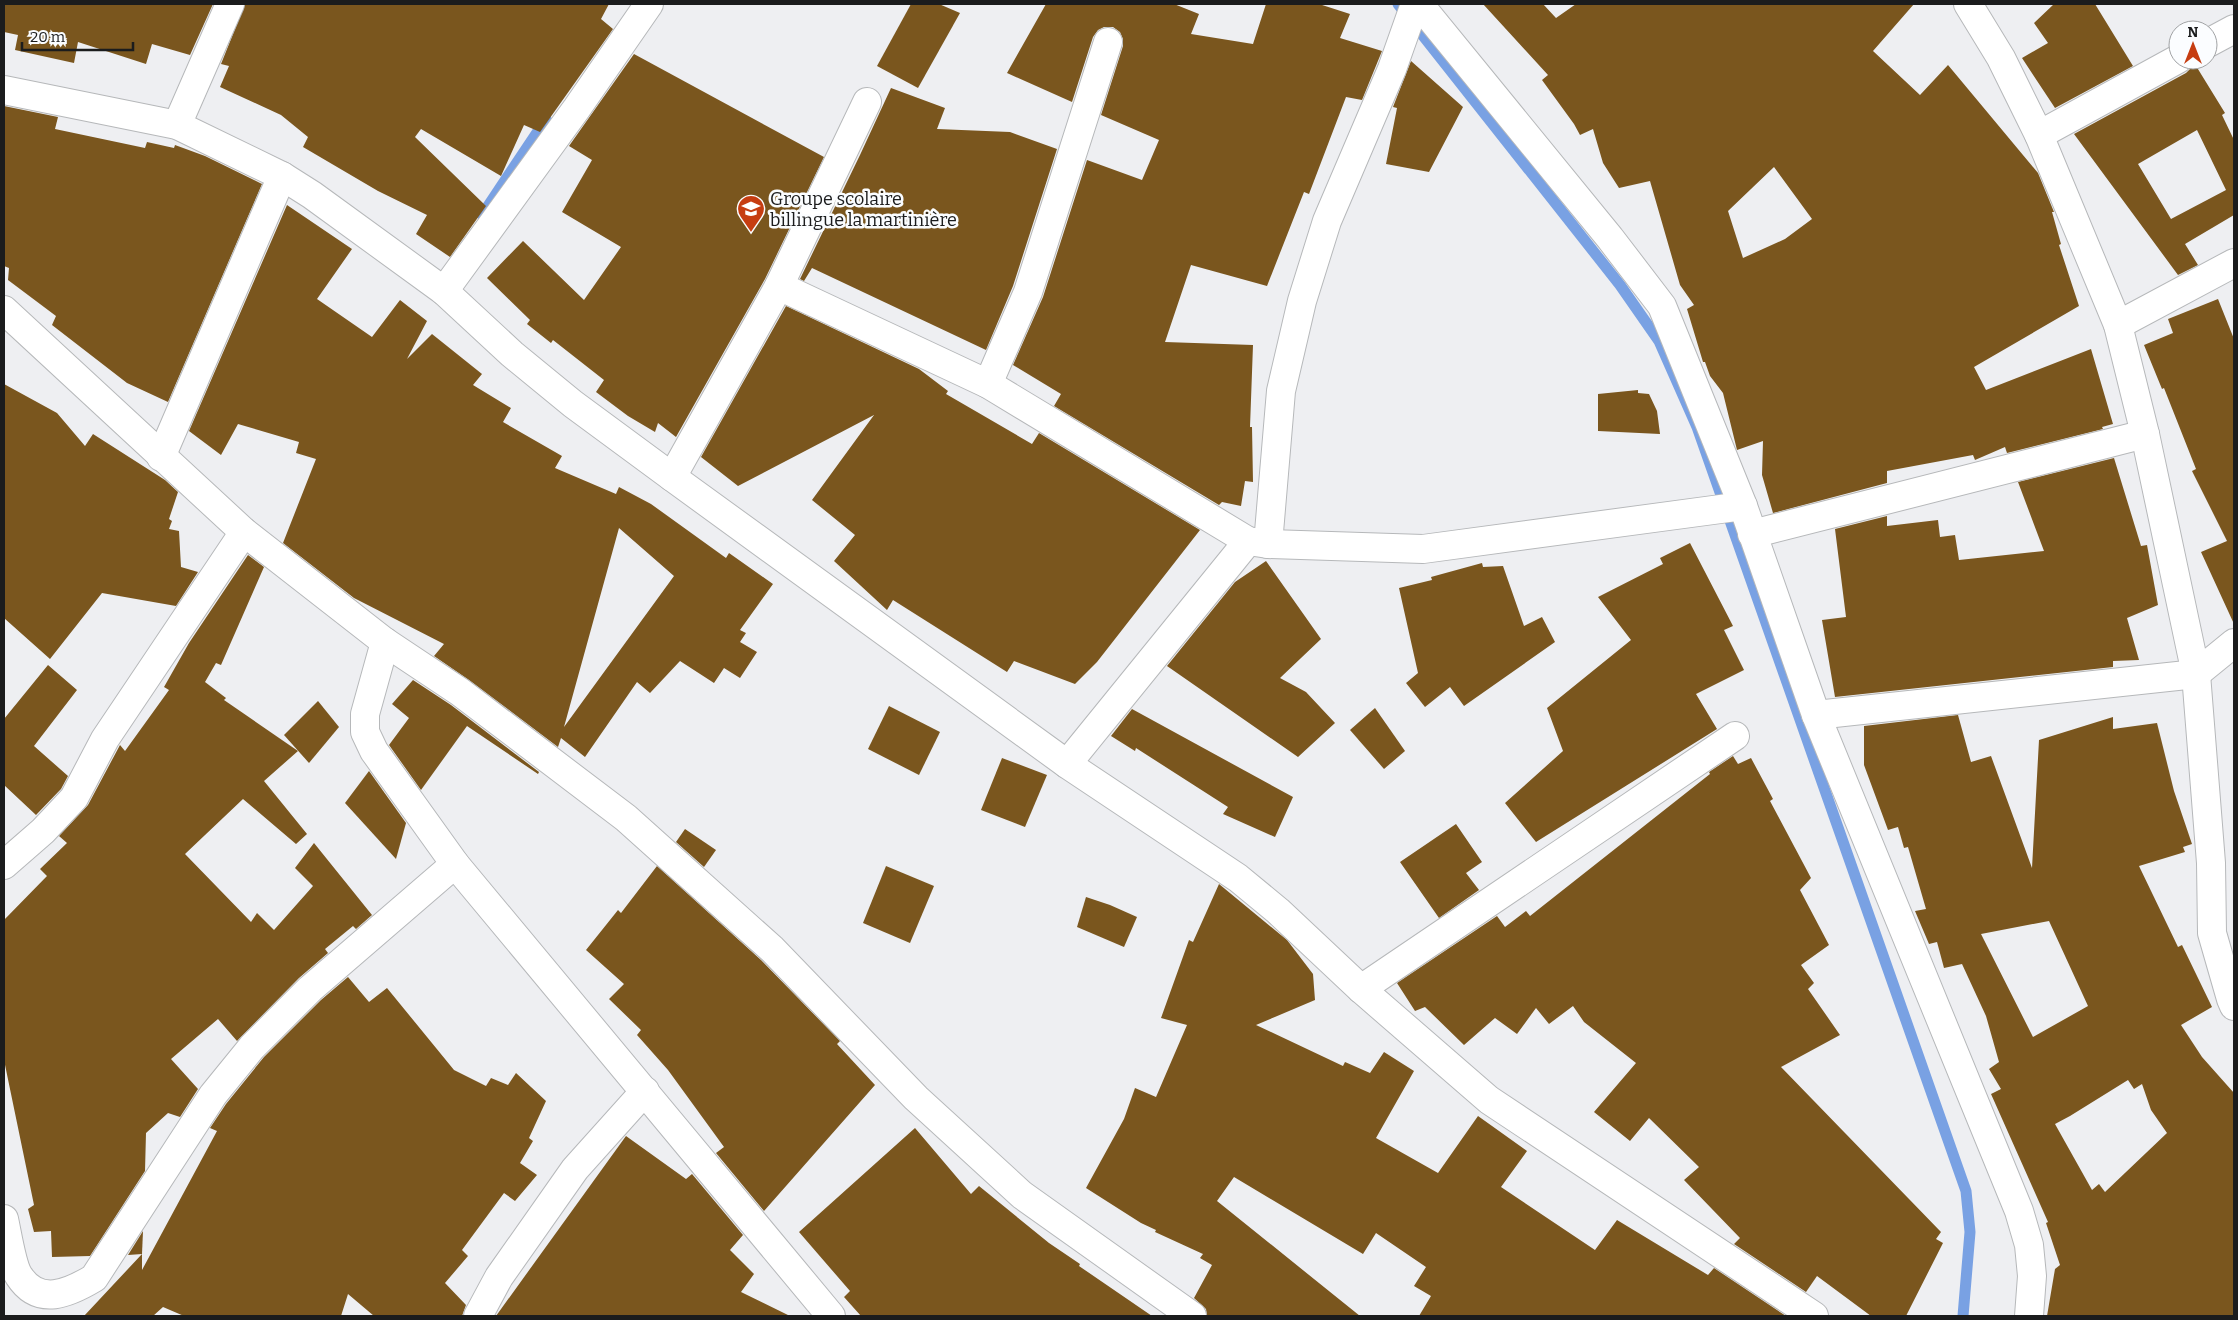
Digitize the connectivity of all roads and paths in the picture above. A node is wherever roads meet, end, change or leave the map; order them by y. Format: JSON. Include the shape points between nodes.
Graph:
{"nodes":[{"id":1,"x":230,"y":4,"type":"edge"},
{"id":2,"x":649,"y":4,"type":"edge"},
{"id":3,"x":1415,"y":4,"type":"edge"},
{"id":4,"x":1420,"y":4,"type":"edge"},
{"id":5,"x":1968,"y":4,"type":"edge"},
{"id":6,"x":2234,"y":29,"type":"edge"},
{"id":7,"x":2218,"y":38,"type":"edge"},
{"id":8,"x":1108,"y":42,"type":"dead end"},
{"id":9,"x":2168,"y":65,"type":"edge"},
{"id":10,"x":4,"y":90,"type":"edge"},
{"id":11,"x":867,"y":102,"type":"dead end"},
{"id":12,"x":177,"y":125,"type":"junction"},
{"id":13,"x":2039,"y":135,"type":"junction"},
{"id":14,"x":282,"y":176,"type":"junction"},
{"id":15,"x":2234,"y":263,"type":"edge"},
{"id":16,"x":779,"y":286,"type":"junction"},
{"id":17,"x":444,"y":291,"type":"junction"},
{"id":18,"x":4,"y":310,"type":"edge"},
{"id":19,"x":2118,"y":325,"type":"junction"},
{"id":20,"x":988,"y":384,"type":"junction"},
{"id":21,"x":2145,"y":434,"type":"junction"},
{"id":22,"x":161,"y":457,"type":"junction"},
{"id":23,"x":672,"y":477,"type":"junction"},
{"id":24,"x":1743,"y":506,"type":"junction"},
{"id":25,"x":244,"y":532,"type":"junction"},
{"id":26,"x":1752,"y":534,"type":"junction"},
{"id":27,"x":1258,"y":543,"type":"junction"},
{"id":28,"x":385,"y":642,"type":"junction"},
{"id":29,"x":2234,"y":643,"type":"edge"},
{"id":30,"x":2196,"y":674,"type":"junction"},
{"id":31,"x":1816,"y":716,"type":"junction"},
{"id":32,"x":1735,"y":736,"type":"dead end"},
{"id":33,"x":1067,"y":764,"type":"junction"},
{"id":34,"x":455,"y":864,"type":"junction"},
{"id":35,"x":4,"y":865,"type":"edge"},
{"id":36,"x":2234,"y":918,"type":"edge"},
{"id":37,"x":2212,"y":933,"type":"junction"},
{"id":38,"x":1361,"y":989,"type":"junction"},
{"id":39,"x":2234,"y":1006,"type":"edge"},
{"id":40,"x":645,"y":1091,"type":"junction"},
{"id":41,"x":4,"y":1219,"type":"edge"},
{"id":42,"x":478,"y":1316,"type":"edge"},
{"id":43,"x":831,"y":1316,"type":"edge"},
{"id":44,"x":1192,"y":1316,"type":"edge"},
{"id":45,"x":1814,"y":1316,"type":"edge"},
{"id":46,"x":2029,"y":1316,"type":"edge"}],
"edges":[{"from":1,"to":12,"type":"street"},
{"from":2,"to":17,"type":"street"},
{"from":3,"to":27,"type":"street","via":[[1392,69],[1327,221],[1302,301],[1281,391]]},
{"from":4,"to":24,"type":"street","via":[[1662,306]]},
{"from":5,"to":13,"type":"street","via":[[2001,58]]},
{"from":6,"to":7,"type":"street"},
{"from":8,"to":20,"type":"street","via":[[1028,292]]},
{"from":9,"to":13,"type":"street"},
{"from":10,"to":12,"type":"street"},
{"from":11,"to":16,"type":"street"},
{"from":12,"to":14,"type":"street"},
{"from":13,"to":19,"type":"street"},
{"from":14,"to":17,"type":"street"},
{"from":14,"to":22,"type":"street"},
{"from":15,"to":19,"type":"street"},
{"from":16,"to":20,"type":"street"},
{"from":16,"to":23,"type":"street"},
{"from":17,"to":23,"type":"street","via":[[520,361]]},
{"from":18,"to":22,"type":"street"},
{"from":19,"to":21,"type":"street"},
{"from":20,"to":27,"type":"street"},
{"from":21,"to":26,"type":"street"},
{"from":21,"to":30,"type":"street"},
{"from":22,"to":25,"type":"street"},
{"from":23,"to":33,"type":"street"},
{"from":24,"to":26,"type":"street"},
{"from":24,"to":27,"type":"street","via":[[1423,548]]},
{"from":25,"to":28,"type":"street"},
{"from":25,"to":35,"type":"street","via":[[105,739],[74,798]]},
{"from":26,"to":31,"type":"street"},
{"from":27,"to":33,"type":"street"},
{"from":28,"to":34,"type":"street","via":[[365,714],[365,732],[374,751]]},
{"from":28,"to":44,"type":"street","via":[[460,692],[626,818],[772,949],[916,1098],[1022,1195]]},
{"from":29,"to":30,"type":"street"},
{"from":30,"to":31,"type":"street"},
{"from":30,"to":37,"type":"street","via":[[2211,863]]},
{"from":31,"to":46,"type":"street","via":[[2019,1211],[2029,1245],[2032,1276]]},
{"from":32,"to":38,"type":"street"},
{"from":33,"to":38,"type":"street","via":[[1238,878]]},
{"from":34,"to":40,"type":"street"},
{"from":34,"to":41,"type":"street","via":[[310,989],[252,1047],[213,1095],[94,1278],[73,1290],[53,1295],[32,1290],[18,1275]]},
{"from":36,"to":37,"type":"street"},
{"from":37,"to":39,"type":"street"},
{"from":38,"to":45,"type":"street","via":[[1489,1100]]},
{"from":40,"to":42,"type":"street","via":[[575,1169],[499,1278]]},
{"from":40,"to":43,"type":"street"}]}
